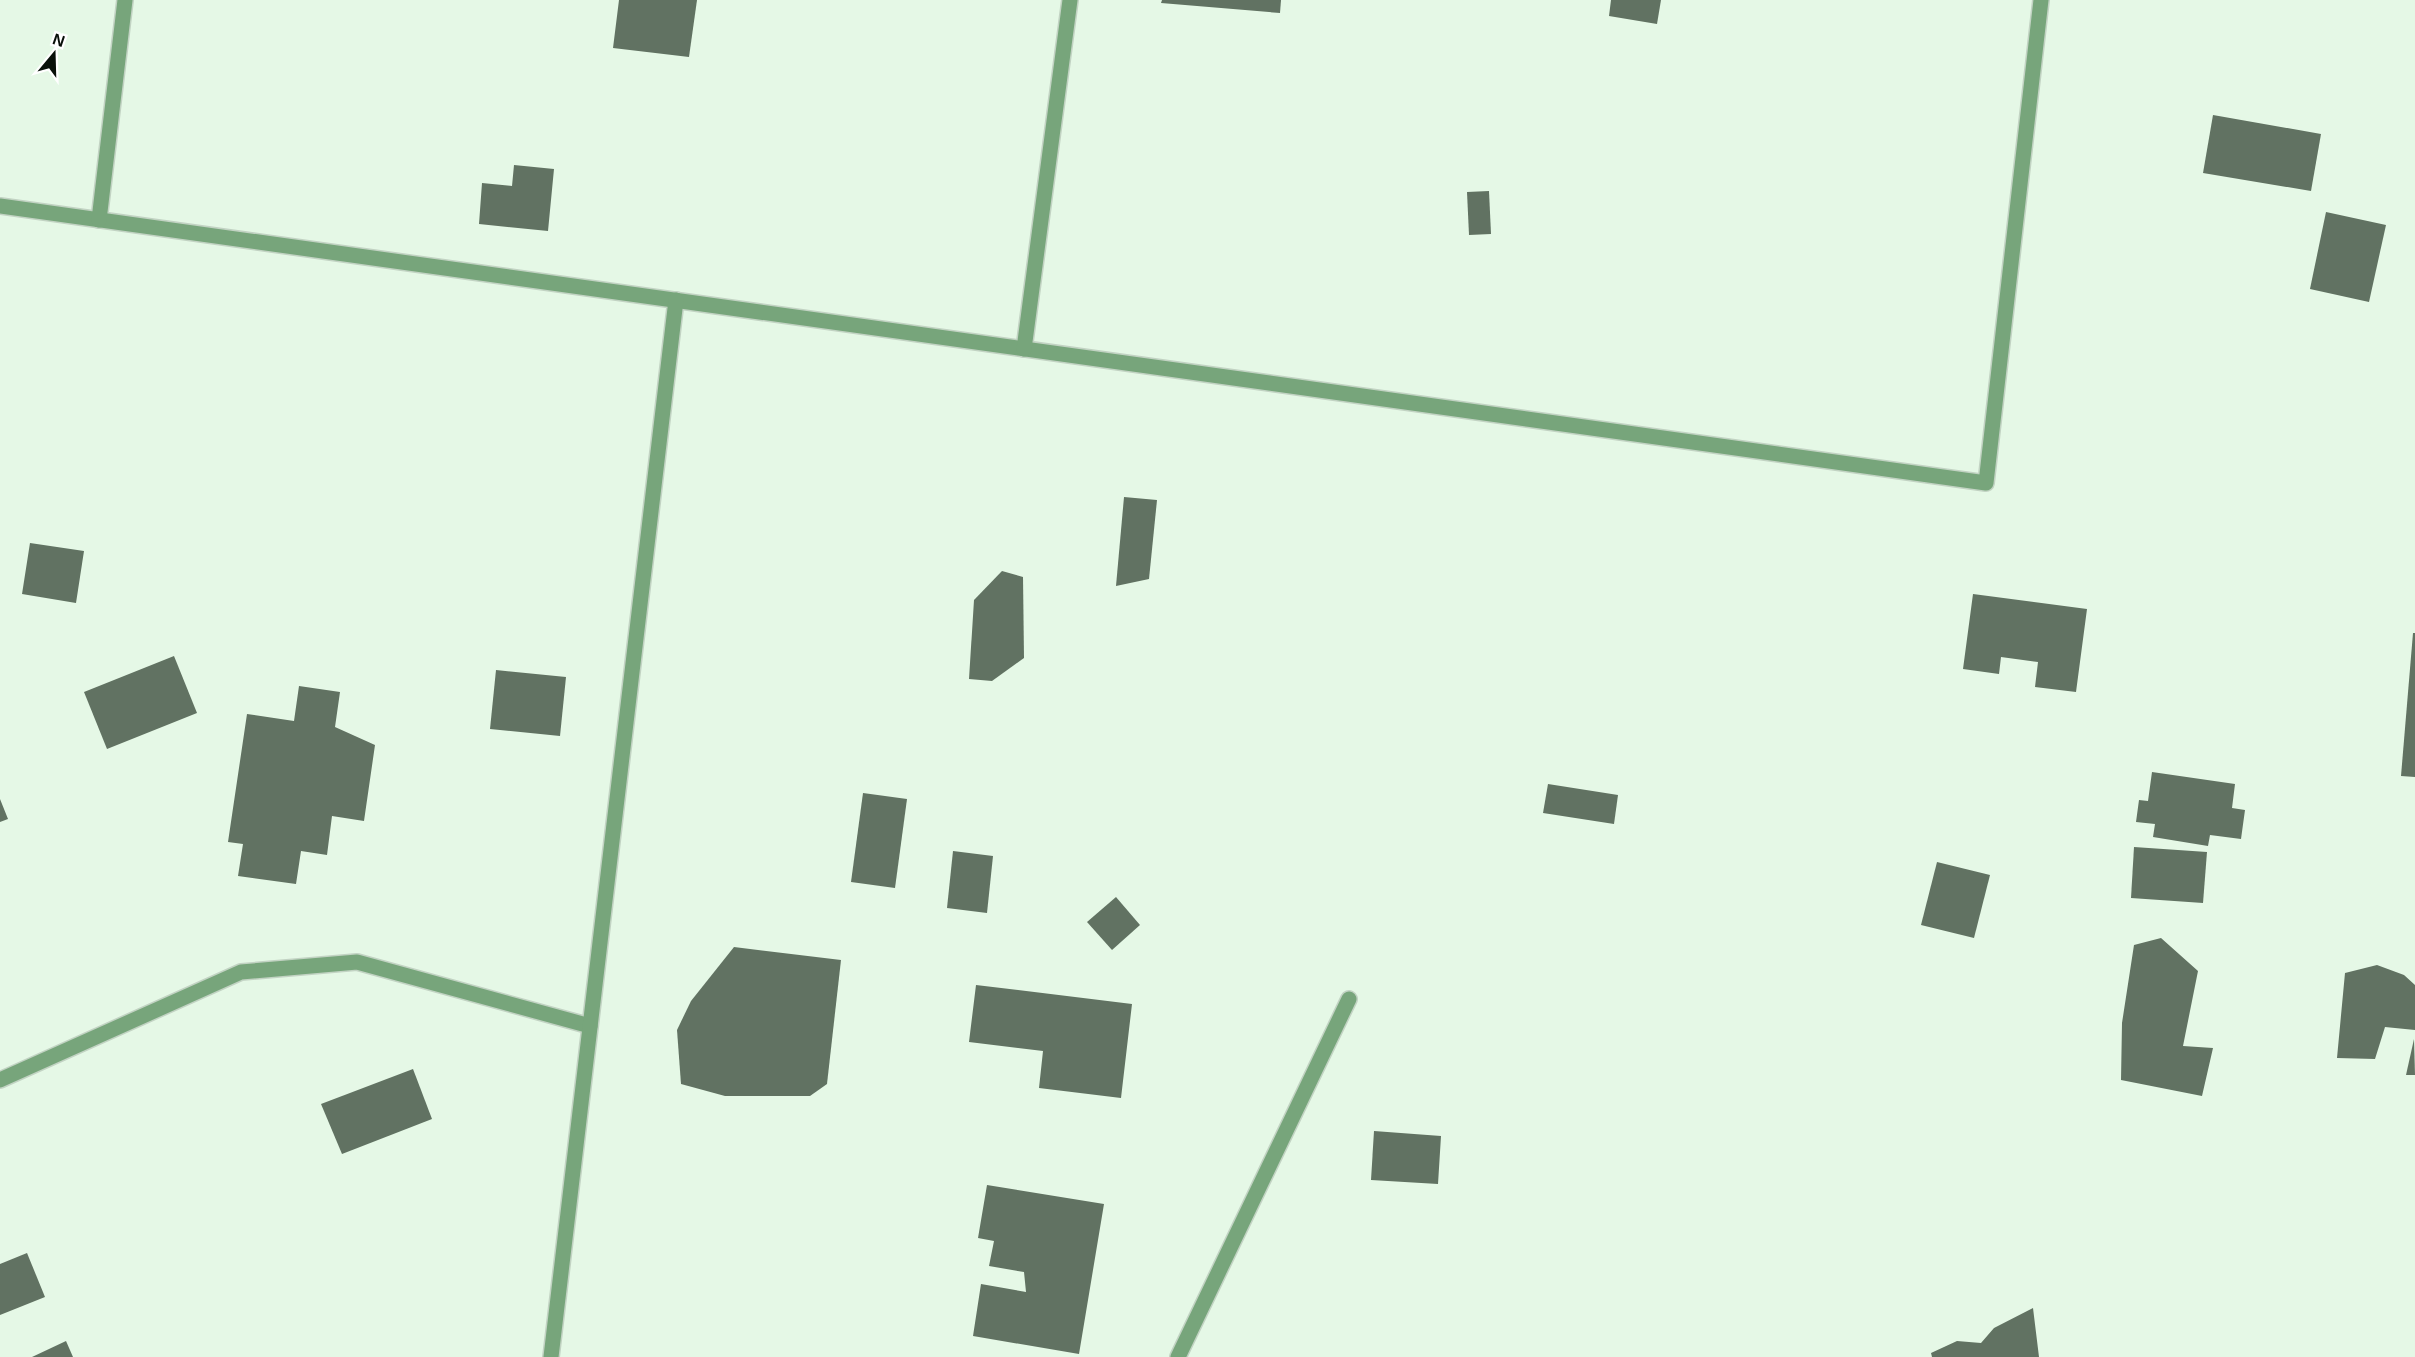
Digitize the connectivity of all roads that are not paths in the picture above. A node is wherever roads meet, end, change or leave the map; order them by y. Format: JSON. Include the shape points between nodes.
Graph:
{"nodes":[{"id":1,"x":125,"y":0,"type":"edge"},
{"id":2,"x":1070,"y":0,"type":"edge"},
{"id":3,"x":2041,"y":0,"type":"edge"},
{"id":4,"x":0,"y":206,"type":"edge"},
{"id":5,"x":99,"y":220,"type":"junction"},
{"id":6,"x":676,"y":300,"type":"junction"},
{"id":7,"x":1024,"y":348,"type":"junction"},
{"id":8,"x":1349,"y":999,"type":"dead end"},
{"id":9,"x":590,"y":1026,"type":"junction"},
{"id":10,"x":0,"y":1080,"type":"edge"},
{"id":11,"x":551,"y":1357,"type":"edge"},
{"id":12,"x":1178,"y":1357,"type":"edge"}],
"edges":[{"from":1,"to":5,"type":"street"},
{"from":2,"to":7,"type":"street"},
{"from":3,"to":7,"type":"street","via":[[1986,483]]},
{"from":4,"to":5,"type":"street"},
{"from":5,"to":6,"type":"street"},
{"from":6,"to":7,"type":"street"},
{"from":6,"to":9,"type":"street"},
{"from":8,"to":12,"type":"street"},
{"from":9,"to":10,"type":"street","via":[[357,962],[241,972]]},
{"from":9,"to":11,"type":"street"}]}
